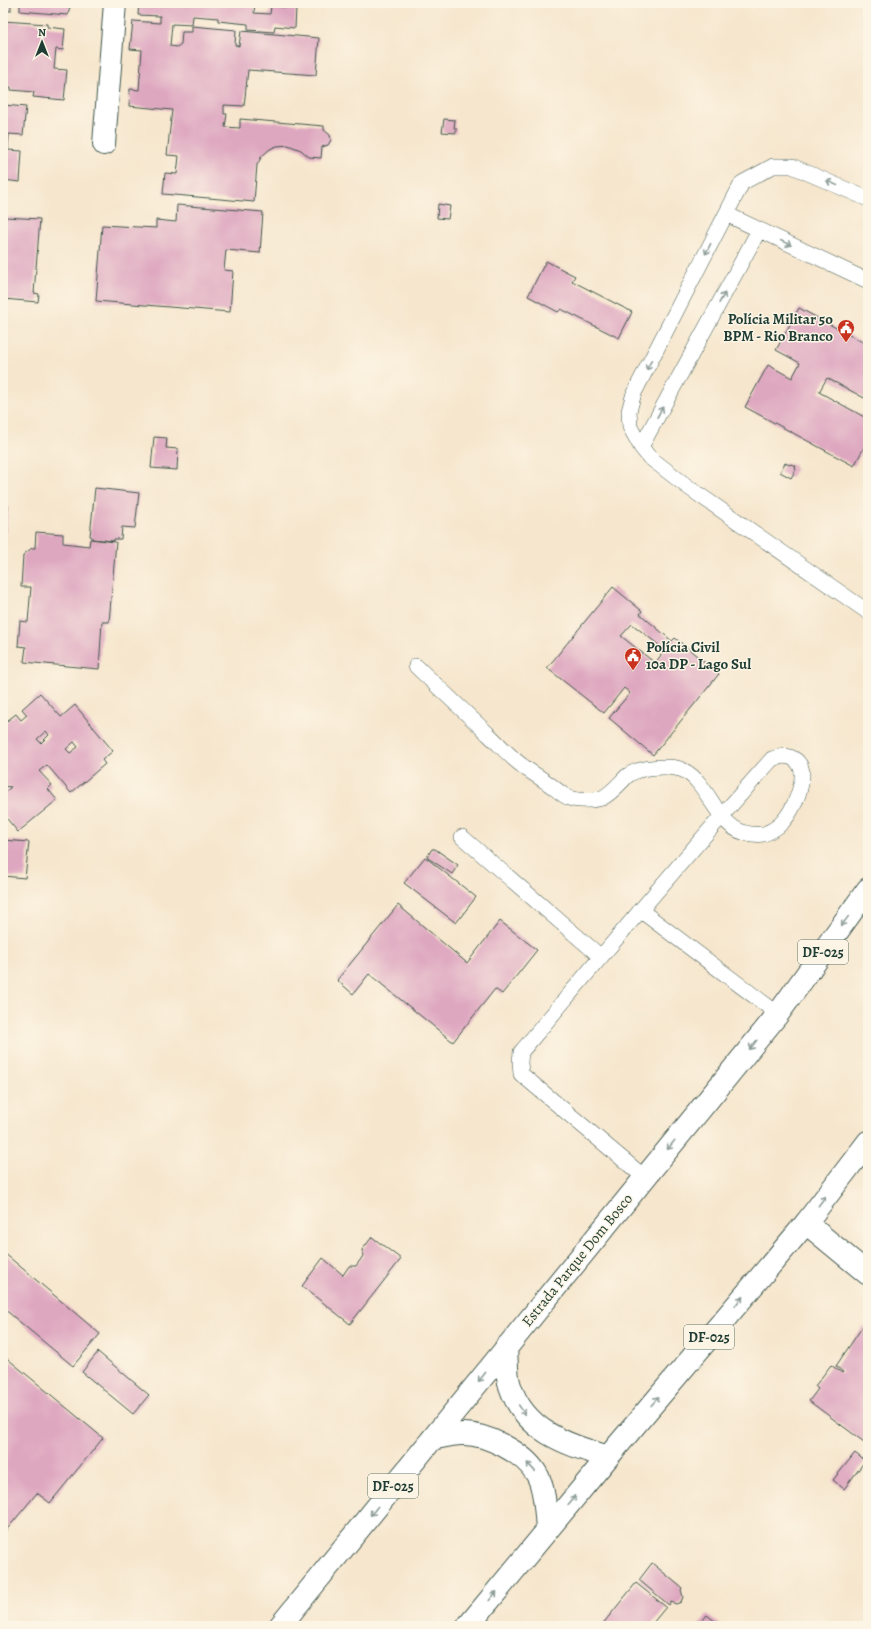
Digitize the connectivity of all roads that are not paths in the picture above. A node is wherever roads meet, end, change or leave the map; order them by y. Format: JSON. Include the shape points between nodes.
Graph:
{"nodes":[{"id":1,"x":115,"y":3,"type":"edge"},
{"id":2,"x":104,"y":144,"type":"dead end"},
{"id":3,"x":868,"y":198,"type":"edge"},
{"id":4,"x":726,"y":214,"type":"junction"},
{"id":5,"x":759,"y":230,"type":"junction"},
{"id":6,"x":868,"y":281,"type":"edge"},
{"id":7,"x":641,"y":447,"type":"junction"},
{"id":8,"x":868,"y":612,"type":"edge"},
{"id":9,"x":416,"y":666,"type":"dead end"},
{"id":10,"x":722,"y":816,"type":"junction"},
{"id":11,"x":462,"y":837,"type":"dead end"},
{"id":12,"x":868,"y":889,"type":"edge"},
{"id":13,"x":640,"y":910,"type":"junction"},
{"id":14,"x":601,"y":957,"type":"junction"},
{"id":15,"x":778,"y":1014,"type":"junction"},
{"id":16,"x":868,"y":1142,"type":"edge"},
{"id":17,"x":644,"y":1177,"type":"junction"},
{"id":18,"x":806,"y":1223,"type":"junction"},
{"id":19,"x":868,"y":1274,"type":"edge"},
{"id":20,"x":506,"y":1347,"type":"junction"},
{"id":21,"x":432,"y":1439,"type":"junction"},
{"id":22,"x":608,"y":1457,"type":"junction"},
{"id":23,"x":547,"y":1530,"type":"junction"},
{"id":24,"x":280,"y":1626,"type":"edge"},
{"id":25,"x":468,"y":1626,"type":"edge"}],
"edges":[{"from":1,"to":2,"type":"main road"},
{"from":3,"to":4,"type":"lane","one_way":true,"via":[[792,166],[773,166],[742,183]]},
{"from":4,"to":5,"type":"lane"},
{"from":4,"to":7,"type":"lane","one_way":true,"via":[[634,393],[629,411],[630,427]]},
{"from":5,"to":6,"type":"lane","one_way":true},
{"from":7,"to":5,"type":"lane","one_way":true},
{"from":7,"to":8,"type":"lane","via":[[688,487]]},
{"from":9,"to":10,"type":"lane","via":[[523,767],[568,798],[601,798],[614,790],[629,775],[647,769],[666,767],[692,775]]},
{"from":10,"to":10,"type":"lane","via":[[772,759],[782,755],[795,758],[803,775],[800,790],[780,826],[764,835],[748,834],[734,829]]},
{"from":10,"to":13,"type":"lane"},
{"from":11,"to":14,"type":"lane"},
{"from":12,"to":15,"type":"main road","name":"Estrada Parque Dom Bosco","number":"DF-025","one_way":true},
{"from":13,"to":14,"type":"lane"},
{"from":13,"to":15,"type":"lane"},
{"from":14,"to":17,"type":"lane","via":[[521,1052],[521,1074]]},
{"from":15,"to":17,"type":"main road","name":"Estrada Parque Dom Bosco","number":"DF-025","one_way":true},
{"from":18,"to":16,"type":"main road","number":"DF-025","one_way":true},
{"from":17,"to":20,"type":"main road","name":"Estrada Parque Dom Bosco","number":"DF-025"},
{"from":18,"to":19,"type":"main road"},
{"from":22,"to":18,"type":"main road","number":"DF-025","one_way":true},
{"from":20,"to":21,"type":"main road","name":"Estrada Parque Dom Bosco","number":"DF-025","one_way":true},
{"from":20,"to":22,"type":"main road","one_way":true,"via":[[510,1386],[522,1411],[536,1427],[578,1447]]},
{"from":23,"to":21,"type":"main road","one_way":true,"via":[[544,1499],[537,1473],[518,1453],[491,1439],[463,1434]]},
{"from":21,"to":24,"type":"main road","name":"Estrada Parque Dom Bosco","number":"DF-025","one_way":true},
{"from":23,"to":22,"type":"main road","number":"DF-025","one_way":true},
{"from":25,"to":23,"type":"main road","number":"DF-025","one_way":true}]}
